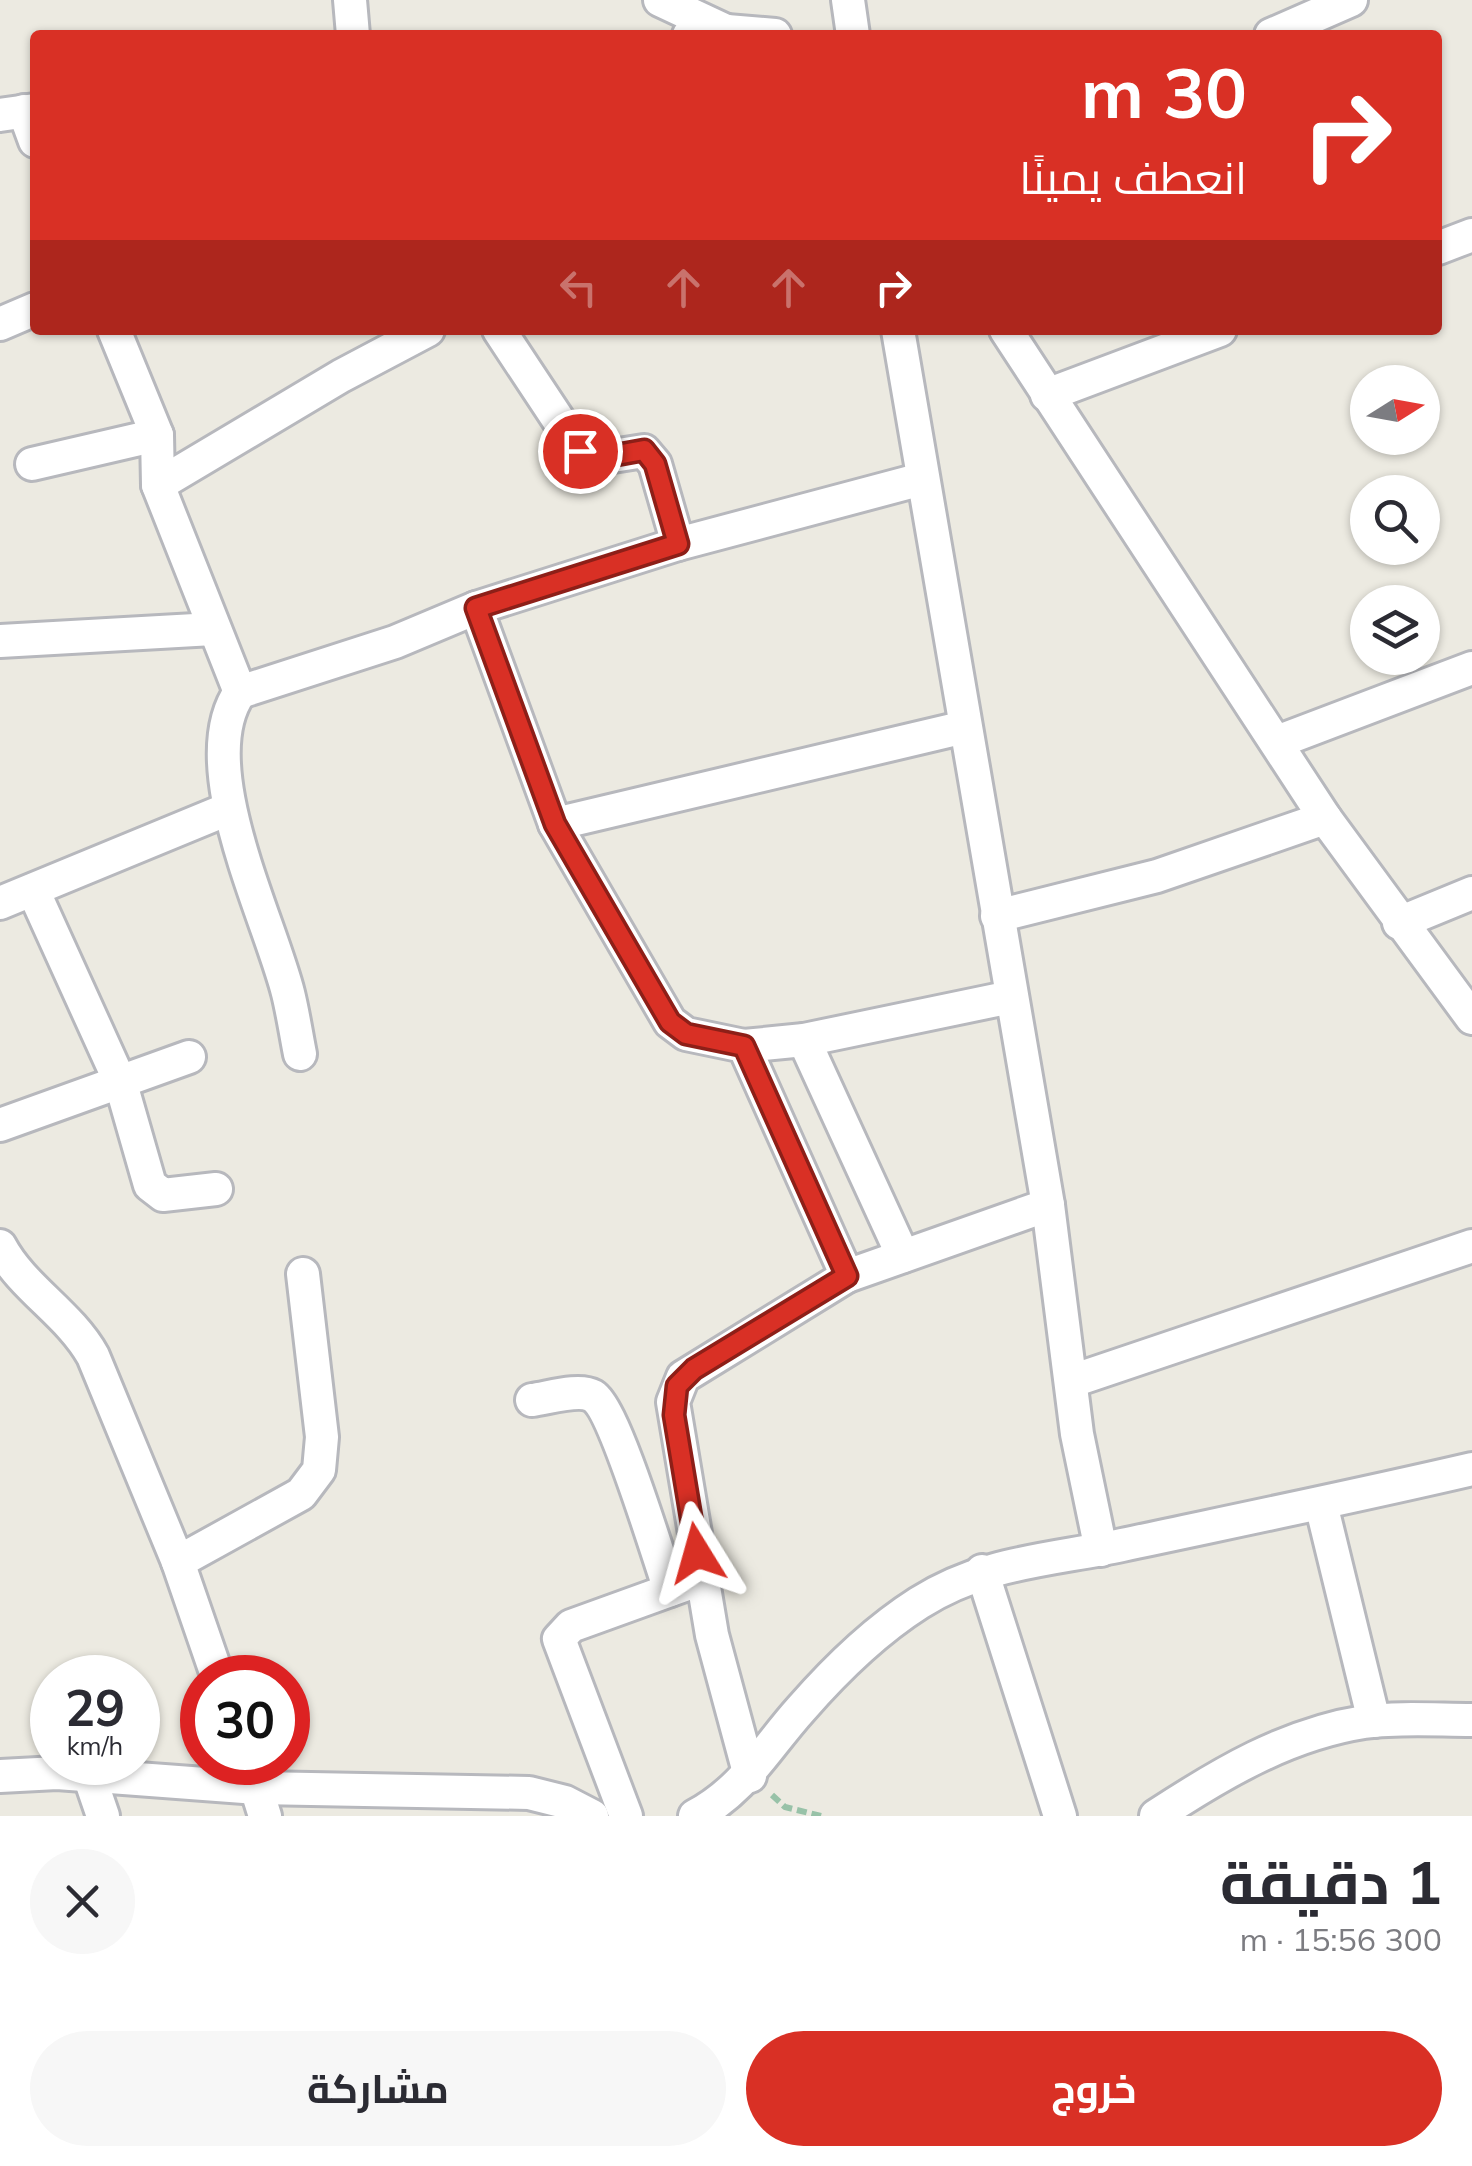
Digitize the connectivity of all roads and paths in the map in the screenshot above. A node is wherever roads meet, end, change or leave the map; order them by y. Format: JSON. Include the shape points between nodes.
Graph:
{"nodes":[{"id":1,"x":350,"y":0,"type":"edge"},
{"id":2,"x":660,"y":0,"type":"edge"},
{"id":3,"x":848,"y":0,"type":"edge"},
{"id":4,"x":1351,"y":0,"type":"edge"},
{"id":5,"x":353,"y":30,"type":"edge"},
{"id":6,"x":725,"y":30,"type":"edge"},
{"id":7,"x":853,"y":30,"type":"edge"},
{"id":8,"x":1282,"y":30,"type":"edge"},
{"id":9,"x":1472,"y":234,"type":"edge"},
{"id":10,"x":1442,"y":246,"type":"edge"},
{"id":11,"x":30,"y":311,"type":"edge"},
{"id":12,"x":0,"y":324,"type":"edge"},
{"id":13,"x":116,"y":335,"type":"edge"},
{"id":14,"x":418,"y":335,"type":"edge"},
{"id":15,"x":502,"y":335,"type":"edge"},
{"id":16,"x":899,"y":335,"type":"edge"},
{"id":17,"x":1009,"y":335,"type":"edge"},
{"id":18,"x":1207,"y":335,"type":"edge"},
{"id":19,"x":1047,"y":396,"type":"junction"},
{"id":20,"x":157,"y":435,"type":"junction"},
{"id":21,"x":32,"y":464,"type":"dead end"},
{"id":22,"x":922,"y":479,"type":"junction"},
{"id":23,"x":158,"y":485,"type":"junction"},
{"id":24,"x":678,"y":544,"type":"junction"},
{"id":25,"x":476,"y":608,"type":"junction"},
{"id":26,"x":213,"y":628,"type":"junction"},
{"id":27,"x":0,"y":641,"type":"edge"},
{"id":28,"x":1472,"y":668,"type":"edge"},
{"id":29,"x":240,"y":692,"type":"junction"},
{"id":30,"x":965,"y":727,"type":"junction"},
{"id":31,"x":1277,"y":742,"type":"junction"},
{"id":32,"x":228,"y":809,"type":"junction"},
{"id":33,"x":1325,"y":818,"type":"junction"},
{"id":34,"x":555,"y":824,"type":"junction"},
{"id":35,"x":33,"y":890,"type":"junction"},
{"id":36,"x":1472,"y":893,"type":"edge"},
{"id":37,"x":0,"y":903,"type":"edge"},
{"id":38,"x":997,"y":916,"type":"junction"},
{"id":39,"x":1399,"y":923,"type":"junction"},
{"id":40,"x":1011,"y":997,"type":"junction"},
{"id":41,"x":1472,"y":1018,"type":"edge"},
{"id":42,"x":804,"y":1040,"type":"junction"},
{"id":43,"x":744,"y":1046,"type":"junction"},
{"id":44,"x":300,"y":1054,"type":"dead end"},
{"id":45,"x":189,"y":1057,"type":"dead end"},
{"id":46,"x":121,"y":1084,"type":"junction"},
{"id":47,"x":0,"y":1125,"type":"edge"},
{"id":48,"x":216,"y":1189,"type":"dead end"},
{"id":49,"x":1048,"y":1205,"type":"junction"},
{"id":50,"x":0,"y":1246,"type":"edge"},
{"id":51,"x":1472,"y":1246,"type":"edge"},
{"id":52,"x":903,"y":1256,"type":"junction"},
{"id":53,"x":303,"y":1274,"type":"dead end"},
{"id":54,"x":847,"y":1276,"type":"junction"},
{"id":55,"x":1072,"y":1381,"type":"junction"},
{"id":56,"x":532,"y":1400,"type":"dead end"},
{"id":57,"x":1472,"y":1468,"type":"edge"},
{"id":58,"x":1321,"y":1504,"type":"junction"},
{"id":59,"x":1101,"y":1550,"type":"junction"},
{"id":60,"x":178,"y":1562,"type":"junction"},
{"id":61,"x":982,"y":1571,"type":"junction"},
{"id":62,"x":685,"y":1585,"type":"junction"},
{"id":63,"x":210,"y":1655,"type":"edge"},
{"id":64,"x":1472,"y":1720,"type":"edge"},
{"id":65,"x":1374,"y":1722,"type":"junction"},
{"id":66,"x":30,"y":1775,"type":"edge"},
{"id":67,"x":0,"y":1776,"type":"edge"},
{"id":68,"x":750,"y":1776,"type":"junction"},
{"id":69,"x":160,"y":1780,"type":"edge"},
{"id":70,"x":93,"y":1785,"type":"edge"},
{"id":71,"x":257,"y":1789,"type":"edge"},
{"id":72,"x":103,"y":1816,"type":"edge"},
{"id":73,"x":592,"y":1816,"type":"edge"},
{"id":74,"x":626,"y":1816,"type":"edge"},
{"id":75,"x":696,"y":1816,"type":"edge"},
{"id":76,"x":821,"y":1816,"type":"edge"},
{"id":77,"x":1060,"y":1816,"type":"edge"},
{"id":78,"x":1156,"y":1816,"type":"edge"}],
"edges":[{"from":1,"to":5,"type":"street"},
{"from":2,"to":6,"type":"street"},
{"from":3,"to":7,"type":"street"},
{"from":4,"to":8,"type":"street"},
{"from":9,"to":10,"type":"street"},
{"from":11,"to":12,"type":"street"},
{"from":13,"to":20,"type":"street"},
{"from":14,"to":23,"type":"street"},
{"from":15,"to":24,"type":"street","via":[[580,451],[600,458],[644,450],[655,464]]},
{"from":16,"to":22,"type":"street"},
{"from":17,"to":19,"type":"street"},
{"from":18,"to":19,"type":"street"},
{"from":19,"to":31,"type":"street"},
{"from":20,"to":21,"type":"street"},
{"from":20,"to":23,"type":"street"},
{"from":22,"to":24,"type":"street"},
{"from":22,"to":30,"type":"street"},
{"from":23,"to":26,"type":"street"},
{"from":24,"to":25,"type":"street"},
{"from":25,"to":29,"type":"street"},
{"from":25,"to":34,"type":"street"},
{"from":26,"to":27,"type":"street"},
{"from":26,"to":29,"type":"street"},
{"from":28,"to":31,"type":"street"},
{"from":29,"to":32,"type":"street","via":[[225,730]]},
{"from":30,"to":34,"type":"street"},
{"from":30,"to":38,"type":"street"},
{"from":31,"to":33,"type":"street"},
{"from":32,"to":35,"type":"street"},
{"from":32,"to":44,"type":"street","via":[[288,992]]},
{"from":33,"to":38,"type":"street","via":[[1156,876]]},
{"from":33,"to":39,"type":"street"},
{"from":34,"to":43,"type":"street","via":[[670,1022],[686,1034]]},
{"from":35,"to":37,"type":"street"},
{"from":35,"to":46,"type":"street"},
{"from":36,"to":39,"type":"street"},
{"from":38,"to":40,"type":"street"},
{"from":39,"to":41,"type":"street"},
{"from":40,"to":42,"type":"street"},
{"from":40,"to":49,"type":"street"},
{"from":42,"to":43,"type":"street"},
{"from":42,"to":52,"type":"street"},
{"from":43,"to":54,"type":"street"},
{"from":45,"to":46,"type":"street"},
{"from":46,"to":47,"type":"street"},
{"from":46,"to":48,"type":"street","via":[[150,1185],[164,1194]]},
{"from":49,"to":52,"type":"street"},
{"from":49,"to":55,"type":"street"},
{"from":50,"to":60,"type":"street","via":[[93,1356]]},
{"from":51,"to":55,"type":"street"},
{"from":52,"to":54,"type":"street"},
{"from":53,"to":60,"type":"street","via":[[320,1470],[301,1494]]},
{"from":54,"to":62,"type":"street","via":[[694,1369],[677,1386]]},
{"from":55,"to":59,"type":"street","via":[[1076,1434]]},
{"from":56,"to":62,"type":"street","via":[[582,1393],[599,1402]]},
{"from":57,"to":58,"type":"street"},
{"from":58,"to":59,"type":"street"},
{"from":58,"to":65,"type":"street"},
{"from":59,"to":61,"type":"street"},
{"from":60,"to":63,"type":"street"},
{"from":61,"to":68,"type":"street","via":[[917,1604],[873,1638],[799,1711]]},
{"from":61,"to":77,"type":"street"},
{"from":62,"to":68,"type":"street"},
{"from":62,"to":74,"type":"street","via":[[571,1626],[559,1639]]},
{"from":64,"to":65,"type":"street"},
{"from":65,"to":78,"type":"street","via":[[1294,1740],[1215,1777]]},
{"from":66,"to":67,"type":"street"},
{"from":68,"to":75,"type":"street"},
{"from":68,"to":76,"type":"path","via":[[785,1807]]},
{"from":69,"to":71,"type":"street"},
{"from":70,"to":72,"type":"street"},
{"from":71,"to":73,"type":"street","via":[[529,1793]]}]}
